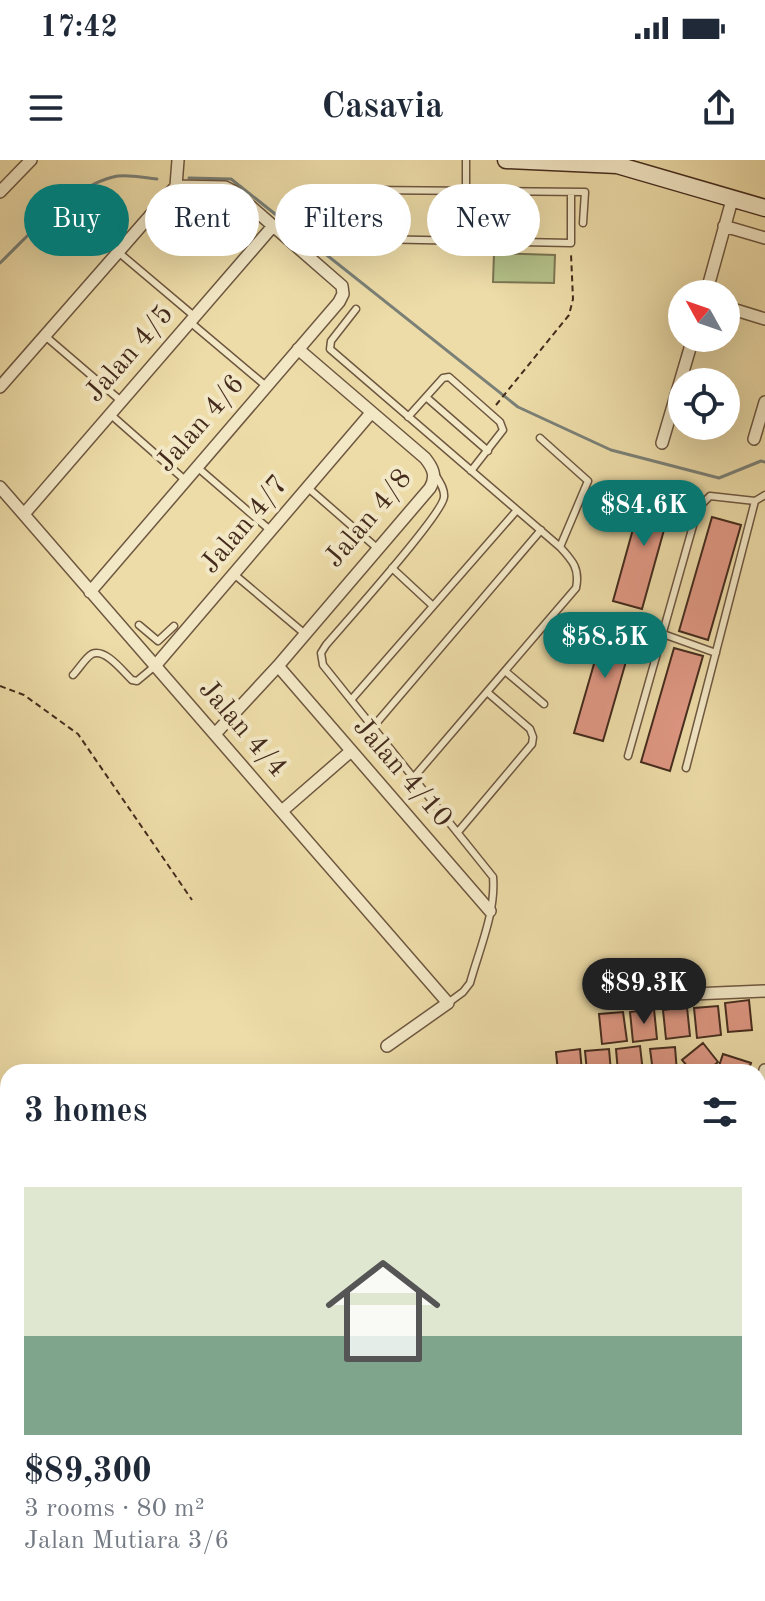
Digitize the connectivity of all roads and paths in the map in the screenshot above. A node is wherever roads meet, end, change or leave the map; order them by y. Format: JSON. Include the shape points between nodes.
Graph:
{"nodes":[{"id":1,"x":31,"y":160,"type":"edge"},
{"id":2,"x":178,"y":160,"type":"edge"},
{"id":3,"x":466,"y":160,"type":"edge"},
{"id":4,"x":506,"y":160,"type":"edge"},
{"id":5,"x":548,"y":160,"type":"edge"},
{"id":6,"x":176,"y":184,"type":"edge"},
{"id":7,"x":466,"y":184,"type":"edge"},
{"id":8,"x":427,"y":191,"type":"edge"},
{"id":9,"x":0,"y":192,"type":"edge"},
{"id":10,"x":540,"y":192,"type":"edge"},
{"id":11,"x":571,"y":193,"type":"junction"},
{"id":12,"x":732,"y":200,"type":"junction"},
{"id":13,"x":765,"y":208,"type":"edge"},
{"id":14,"x":259,"y":215,"type":"edge"},
{"id":15,"x":145,"y":220,"type":"edge"},
{"id":16,"x":583,"y":223,"type":"dead end"},
{"id":17,"x":273,"y":226,"type":"junction"},
{"id":18,"x":724,"y":226,"type":"junction"},
{"id":19,"x":129,"y":238,"type":"edge"},
{"id":20,"x":765,"y":238,"type":"edge"},
{"id":21,"x":427,"y":241,"type":"edge"},
{"id":22,"x":540,"y":243,"type":"edge"},
{"id":23,"x":571,"y":243,"type":"junction"},
{"id":24,"x":113,"y":256,"type":"edge"},
{"id":25,"x":123,"y":256,"type":"edge"},
{"id":26,"x":710,"y":280,"type":"edge"},
{"id":27,"x":356,"y":309,"type":"dead end"},
{"id":28,"x":740,"y":311,"type":"edge"},
{"id":29,"x":192,"y":319,"type":"junction"},
{"id":30,"x":765,"y":319,"type":"edge"},
{"id":31,"x":44,"y":335,"type":"junction"},
{"id":32,"x":298,"y":349,"type":"junction"},
{"id":33,"x":689,"y":352,"type":"edge"},
{"id":34,"x":266,"y":386,"type":"junction"},
{"id":35,"x":0,"y":387,"type":"edge"},
{"id":36,"x":426,"y":397,"type":"junction"},
{"id":37,"x":121,"y":401,"type":"junction"},
{"id":38,"x":765,"y":402,"type":"edge"},
{"id":39,"x":495,"y":407,"type":"dead end"},
{"id":40,"x":371,"y":413,"type":"junction"},
{"id":41,"x":110,"y":414,"type":"junction"},
{"id":42,"x":408,"y":417,"type":"junction"},
{"id":43,"x":540,"y":438,"type":"dead end"},
{"id":44,"x":754,"y":439,"type":"dead end"},
{"id":45,"x":662,"y":443,"type":"dead end"},
{"id":46,"x":488,"y":451,"type":"junction"},
{"id":47,"x":197,"y":467,"type":"junction"},
{"id":48,"x":471,"y":471,"type":"junction"},
{"id":49,"x":434,"y":474,"type":"junction"},
{"id":50,"x":185,"y":480,"type":"junction"},
{"id":51,"x":0,"y":487,"type":"edge"},
{"id":52,"x":307,"y":487,"type":"junction"},
{"id":53,"x":765,"y":495,"type":"edge"},
{"id":54,"x":755,"y":501,"type":"junction"},
{"id":55,"x":517,"y":510,"type":"junction"},
{"id":56,"x":24,"y":514,"type":"junction"},
{"id":57,"x":541,"y":530,"type":"junction"},
{"id":58,"x":272,"y":531,"type":"junction"},
{"id":59,"x":560,"y":547,"type":"junction"},
{"id":60,"x":377,"y":548,"type":"junction"},
{"id":61,"x":392,"y":568,"type":"junction"},
{"id":62,"x":235,"y":575,"type":"junction"},
{"id":63,"x":90,"y":592,"type":"junction"},
{"id":64,"x":433,"y":606,"type":"junction"},
{"id":65,"x":139,"y":625,"type":"dead end"},
{"id":66,"x":174,"y":626,"type":"dead end"},
{"id":67,"x":305,"y":634,"type":"junction"},
{"id":68,"x":663,"y":634,"type":"junction"},
{"id":69,"x":171,"y":639,"type":"junction"},
{"id":70,"x":716,"y":653,"type":"junction"},
{"id":71,"x":155,"y":666,"type":"junction"},
{"id":72,"x":278,"y":666,"type":"junction"},
{"id":73,"x":505,"y":671,"type":"junction"},
{"id":74,"x":73,"y":675,"type":"dead end"},
{"id":75,"x":0,"y":686,"type":"edge"},
{"id":76,"x":487,"y":692,"type":"junction"},
{"id":77,"x":351,"y":700,"type":"junction"},
{"id":78,"x":544,"y":704,"type":"dead end"},
{"id":79,"x":373,"y":727,"type":"junction"},
{"id":80,"x":215,"y":734,"type":"junction"},
{"id":81,"x":351,"y":751,"type":"junction"},
{"id":82,"x":628,"y":756,"type":"dead end"},
{"id":83,"x":686,"y":768,"type":"dead end"},
{"id":84,"x":414,"y":777,"type":"junction"},
{"id":85,"x":282,"y":811,"type":"junction"},
{"id":86,"x":458,"y":832,"type":"junction"},
{"id":87,"x":192,"y":900,"type":"dead end"},
{"id":88,"x":490,"y":911,"type":"junction"},
{"id":89,"x":765,"y":991,"type":"edge"},
{"id":90,"x":607,"y":1000,"type":"dead end"},
{"id":91,"x":448,"y":1003,"type":"junction"},
{"id":92,"x":387,"y":1046,"type":"dead end"}],
"edges":[{"from":1,"to":9,"type":"street"},
{"from":2,"to":6,"type":"street"},
{"from":3,"to":7,"type":"lane"},
{"from":4,"to":5,"type":"street"},
{"from":5,"to":12,"type":"street","via":[[617,165]]},
{"from":8,"to":21,"type":"lane","via":[[367,190],[362,196],[364,233],[372,239]]},
{"from":10,"to":11,"type":"lane"},
{"from":11,"to":16,"type":"lane","via":[[585,192]]},
{"from":11,"to":23,"type":"lane"},
{"from":12,"to":13,"type":"street"},
{"from":12,"to":18,"type":"street"},
{"from":14,"to":17,"type":"street"},
{"from":15,"to":19,"type":"street"},
{"from":17,"to":29,"type":"street","name":"Jalan 4/5"},
{"from":17,"to":32,"type":"street","name":"Jalan 4/6","via":[[342,286],[339,302]]},
{"from":18,"to":20,"type":"street"},
{"from":18,"to":26,"type":"street"},
{"from":22,"to":23,"type":"lane"},
{"from":23,"to":39,"type":"path","via":[[569,315]]},
{"from":24,"to":31,"type":"street"},
{"from":25,"to":29,"type":"lane"},
{"from":27,"to":42,"type":"lane","via":[[330,349]]},
{"from":28,"to":30,"type":"street"},
{"from":29,"to":34,"type":"lane"},
{"from":29,"to":37,"type":"street","name":"Jalan 4/5"},
{"from":31,"to":35,"type":"street"},
{"from":31,"to":37,"type":"lane"},
{"from":32,"to":34,"type":"street","name":"Jalan 4/6"},
{"from":32,"to":40,"type":"street","name":"Jalan 4/8"},
{"from":33,"to":45,"type":"street"},
{"from":34,"to":47,"type":"street","name":"Jalan 4/6"},
{"from":36,"to":42,"type":"lane"},
{"from":36,"to":46,"type":"lane"},
{"from":36,"to":46,"type":"lane","via":[[449,377],[490,412],[503,430]]},
{"from":37,"to":41,"type":"street","name":"Jalan 4/5"},
{"from":38,"to":44,"type":"street"},
{"from":40,"to":49,"type":"street","name":"Jalan 4/8","via":[[425,458]]},
{"from":40,"to":52,"type":"street","name":"Jalan 4/7"},
{"from":41,"to":50,"type":"lane"},
{"from":41,"to":56,"type":"street","name":"Jalan 4/5"},
{"from":42,"to":48,"type":"lane"},
{"from":43,"to":59,"type":"lane","via":[[588,481]]},
{"from":46,"to":48,"type":"lane"},
{"from":47,"to":50,"type":"street","name":"Jalan 4/6"},
{"from":47,"to":58,"type":"lane"},
{"from":48,"to":55,"type":"lane"},
{"from":49,"to":60,"type":"street","name":"Jalan 4/8","via":[[430,488]]},
{"from":49,"to":61,"type":"lane","via":[[443,489],[442,504]]},
{"from":50,"to":63,"type":"street","name":"Jalan 4/6"},
{"from":51,"to":56,"type":"street","name":"Jalan 4/4"},
{"from":52,"to":58,"type":"street","name":"Jalan 4/7"},
{"from":52,"to":60,"type":"lane"},
{"from":53,"to":54,"type":"lane"},
{"from":54,"to":68,"type":"lane","via":[[710,496],[698,508]]},
{"from":54,"to":70,"type":"lane"},
{"from":55,"to":57,"type":"lane"},
{"from":55,"to":64,"type":"lane"},
{"from":56,"to":63,"type":"street","name":"Jalan 4/4"},
{"from":57,"to":59,"type":"lane"},
{"from":57,"to":79,"type":"lane"},
{"from":58,"to":62,"type":"street","name":"Jalan 4/7"},
{"from":59,"to":73,"type":"lane","via":[[579,573],[576,588]]},
{"from":60,"to":67,"type":"street","name":"Jalan 4/8"},
{"from":61,"to":64,"type":"lane"},
{"from":61,"to":77,"type":"lane","via":[[321,653],[323,665]]},
{"from":62,"to":67,"type":"lane"},
{"from":62,"to":69,"type":"street","name":"Jalan 4/7"},
{"from":63,"to":71,"type":"street","name":"Jalan 4/4"},
{"from":64,"to":77,"type":"lane"},
{"from":65,"to":69,"type":"lane","via":[[158,641]]},
{"from":66,"to":69,"type":"lane"},
{"from":67,"to":72,"type":"street","name":"Jalan 4/8"},
{"from":68,"to":70,"type":"lane"},
{"from":68,"to":82,"type":"lane"},
{"from":69,"to":71,"type":"street","name":"Jalan 4/7"},
{"from":70,"to":83,"type":"lane"},
{"from":71,"to":74,"type":"lane","via":[[132,680],[98,653]]},
{"from":71,"to":80,"type":"street","name":"Jalan 4/4"},
{"from":72,"to":80,"type":"street","name":"Jalan 4/8"},
{"from":72,"to":81,"type":"street","name":"Jalan 4/10"},
{"from":73,"to":76,"type":"lane"},
{"from":73,"to":78,"type":"lane"},
{"from":75,"to":87,"type":"path","via":[[24,695],[78,734]]},
{"from":76,"to":84,"type":"lane"},
{"from":76,"to":86,"type":"lane","via":[[530,729],[532,744]]},
{"from":77,"to":79,"type":"lane"},
{"from":79,"to":84,"type":"lane"},
{"from":80,"to":85,"type":"street","name":"Jalan 4/4"},
{"from":81,"to":85,"type":"street"},
{"from":81,"to":88,"type":"street","name":"Jalan 4/10"},
{"from":84,"to":86,"type":"lane"},
{"from":85,"to":91,"type":"street","name":"Jalan 4/4"},
{"from":86,"to":88,"type":"lane","via":[[493,877]]},
{"from":88,"to":91,"type":"lane","via":[[470,983]]},
{"from":89,"to":90,"type":"street"},
{"from":91,"to":92,"type":"street"}]}
